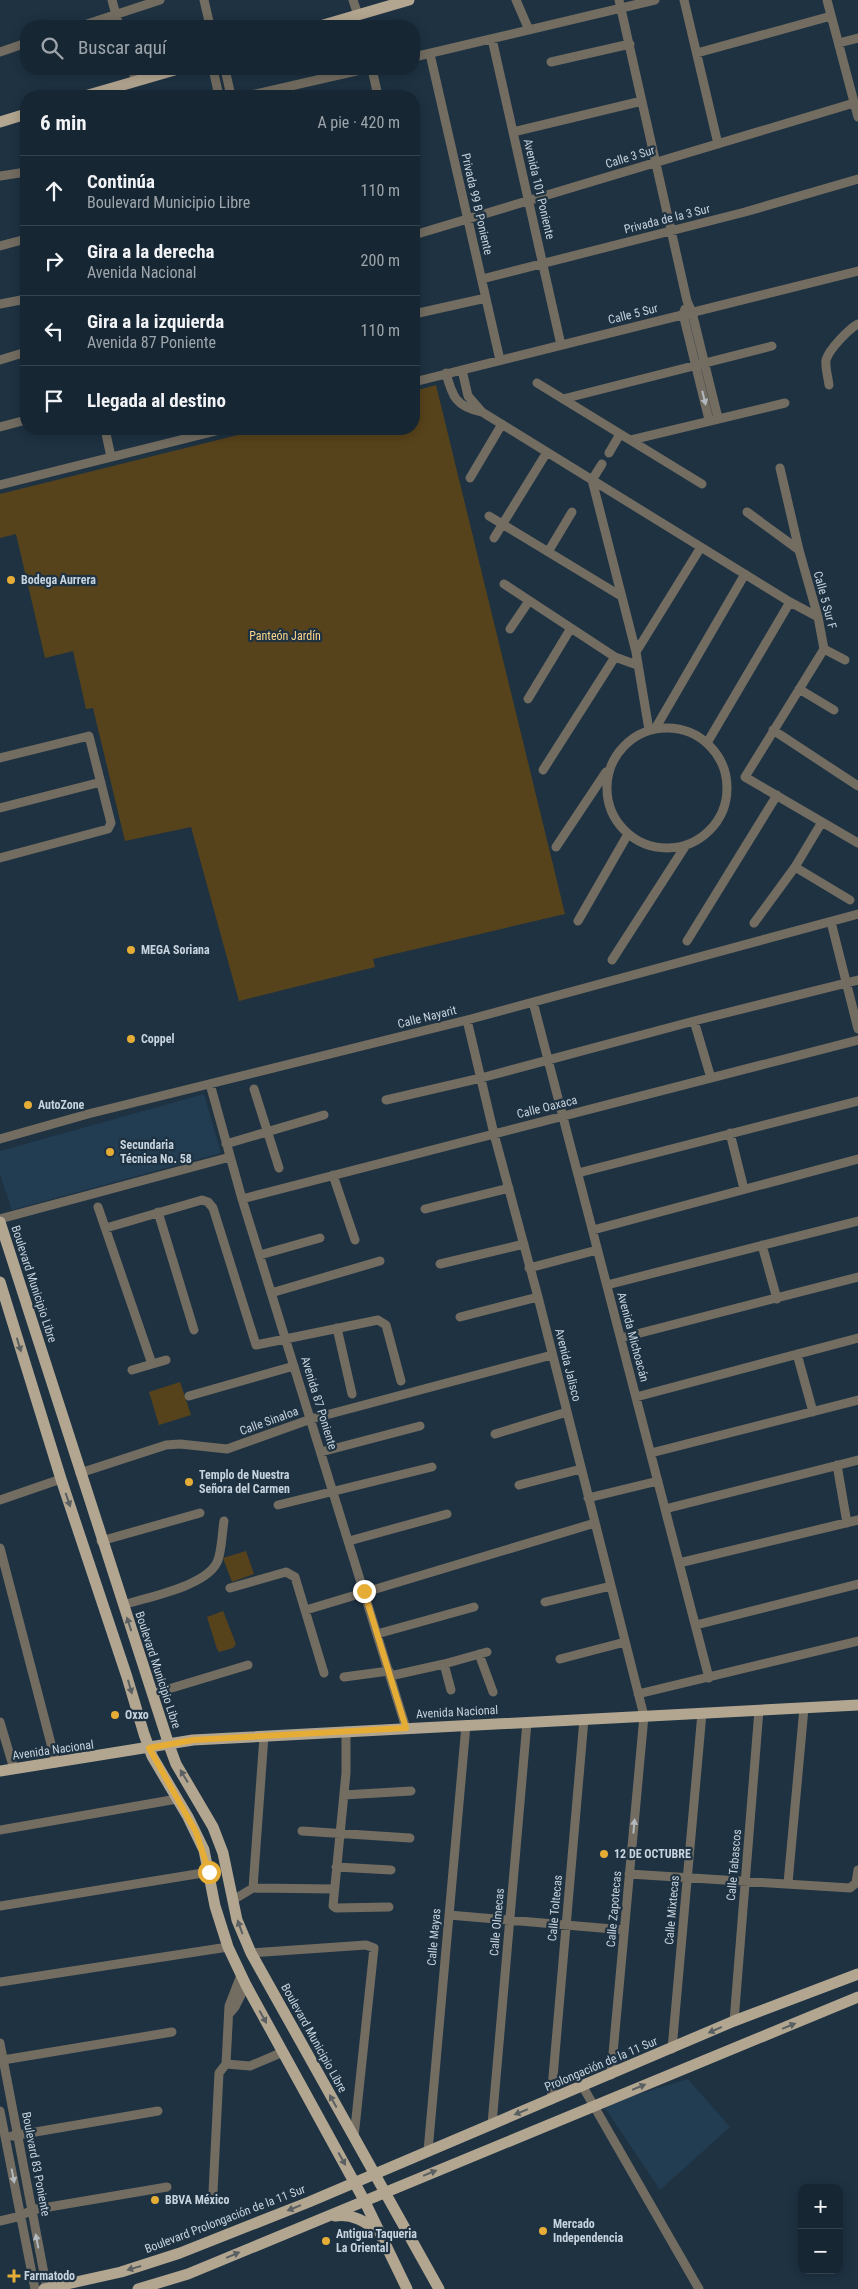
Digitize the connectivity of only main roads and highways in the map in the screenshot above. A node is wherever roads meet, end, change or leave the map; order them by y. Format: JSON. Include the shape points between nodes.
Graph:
{"nodes":[{"id":1,"x":409,"y":0,"type":"edge"},
{"id":2,"x":341,"y":20,"type":"edge"},
{"id":3,"x":157,"y":75,"type":"edge"},
{"id":4,"x":105,"y":90,"type":"edge"},
{"id":5,"x":20,"y":116,"type":"edge"},
{"id":6,"x":0,"y":122,"type":"edge"},
{"id":7,"x":0,"y":1220,"type":"edge"},
{"id":8,"x":0,"y":1282,"type":"edge"},
{"id":9,"x":4,"y":1312,"type":"edge"},
{"id":10,"x":858,"y":1705,"type":"edge"},
{"id":11,"x":169,"y":1745,"type":"junction"},
{"id":12,"x":149,"y":1748,"type":"junction"},
{"id":13,"x":0,"y":1772,"type":"edge"},
{"id":14,"x":858,"y":1974,"type":"edge"},
{"id":15,"x":858,"y":1998,"type":"edge"},
{"id":16,"x":374,"y":2174,"type":"junction"},
{"id":17,"x":355,"y":2182,"type":"junction"},
{"id":18,"x":385,"y":2192,"type":"junction"},
{"id":19,"x":364,"y":2200,"type":"junction"},
{"id":20,"x":316,"y":2220,"type":"junction"},
{"id":21,"x":380,"y":2232,"type":"junction"},
{"id":22,"x":46,"y":2289,"type":"edge"},
{"id":23,"x":138,"y":2289,"type":"edge"},
{"id":24,"x":407,"y":2289,"type":"edge"},
{"id":25,"x":438,"y":2289,"type":"edge"}],
"edges":[{"from":1,"to":2,"type":"main road"},
{"from":3,"to":4,"type":"main road"},
{"from":5,"to":6,"type":"main road"},
{"from":11,"to":7,"type":"main road","name":"Boulevard Municipio Libre","one_way":true},
{"from":8,"to":9,"type":"main road"},
{"from":9,"to":12,"type":"main road","one_way":true},
{"from":10,"to":11,"type":"main road","name":"Avenida Nacional","via":[[346,1731],[193,1740]]},
{"from":11,"to":12,"type":"main road","name":"Avenida Nacional"},
{"from":16,"to":11,"type":"main road","name":"Boulevard Municipio Libre","one_way":true,"via":[[251,1953],[237,1920],[223,1852]]},
{"from":12,"to":13,"type":"main road","name":"Avenida Nacional"},
{"from":12,"to":17,"type":"main road","one_way":true,"via":[[196,1832],[228,1947],[243,1980]]},
{"from":14,"to":16,"type":"main road","name":"Prolongación de la 11 Sur","one_way":true,"via":[[734,2021]]},
{"from":18,"to":15,"type":"main road","one_way":true},
{"from":16,"to":17,"type":"main road","name":"Prolongación de la 11 Sur"},
{"from":16,"to":18,"type":"main road","name":"Boulevard Municipio Libre"},
{"from":17,"to":19,"type":"main road"},
{"from":17,"to":22,"type":"main road","name":"Boulevard Prolongación de la 11 Sur","one_way":true,"via":[[168,2258]]},
{"from":18,"to":19,"type":"main road"},
{"from":18,"to":25,"type":"main road","name":"Boulevard Municipio Libre"},
{"from":19,"to":20,"type":"main road"},
{"from":19,"to":21,"type":"main road"},
{"from":20,"to":21,"type":"main road","via":[[347,2215]]},
{"from":23,"to":20,"type":"main road","one_way":true,"via":[[188,2274]]},
{"from":21,"to":24,"type":"main road"}]}
